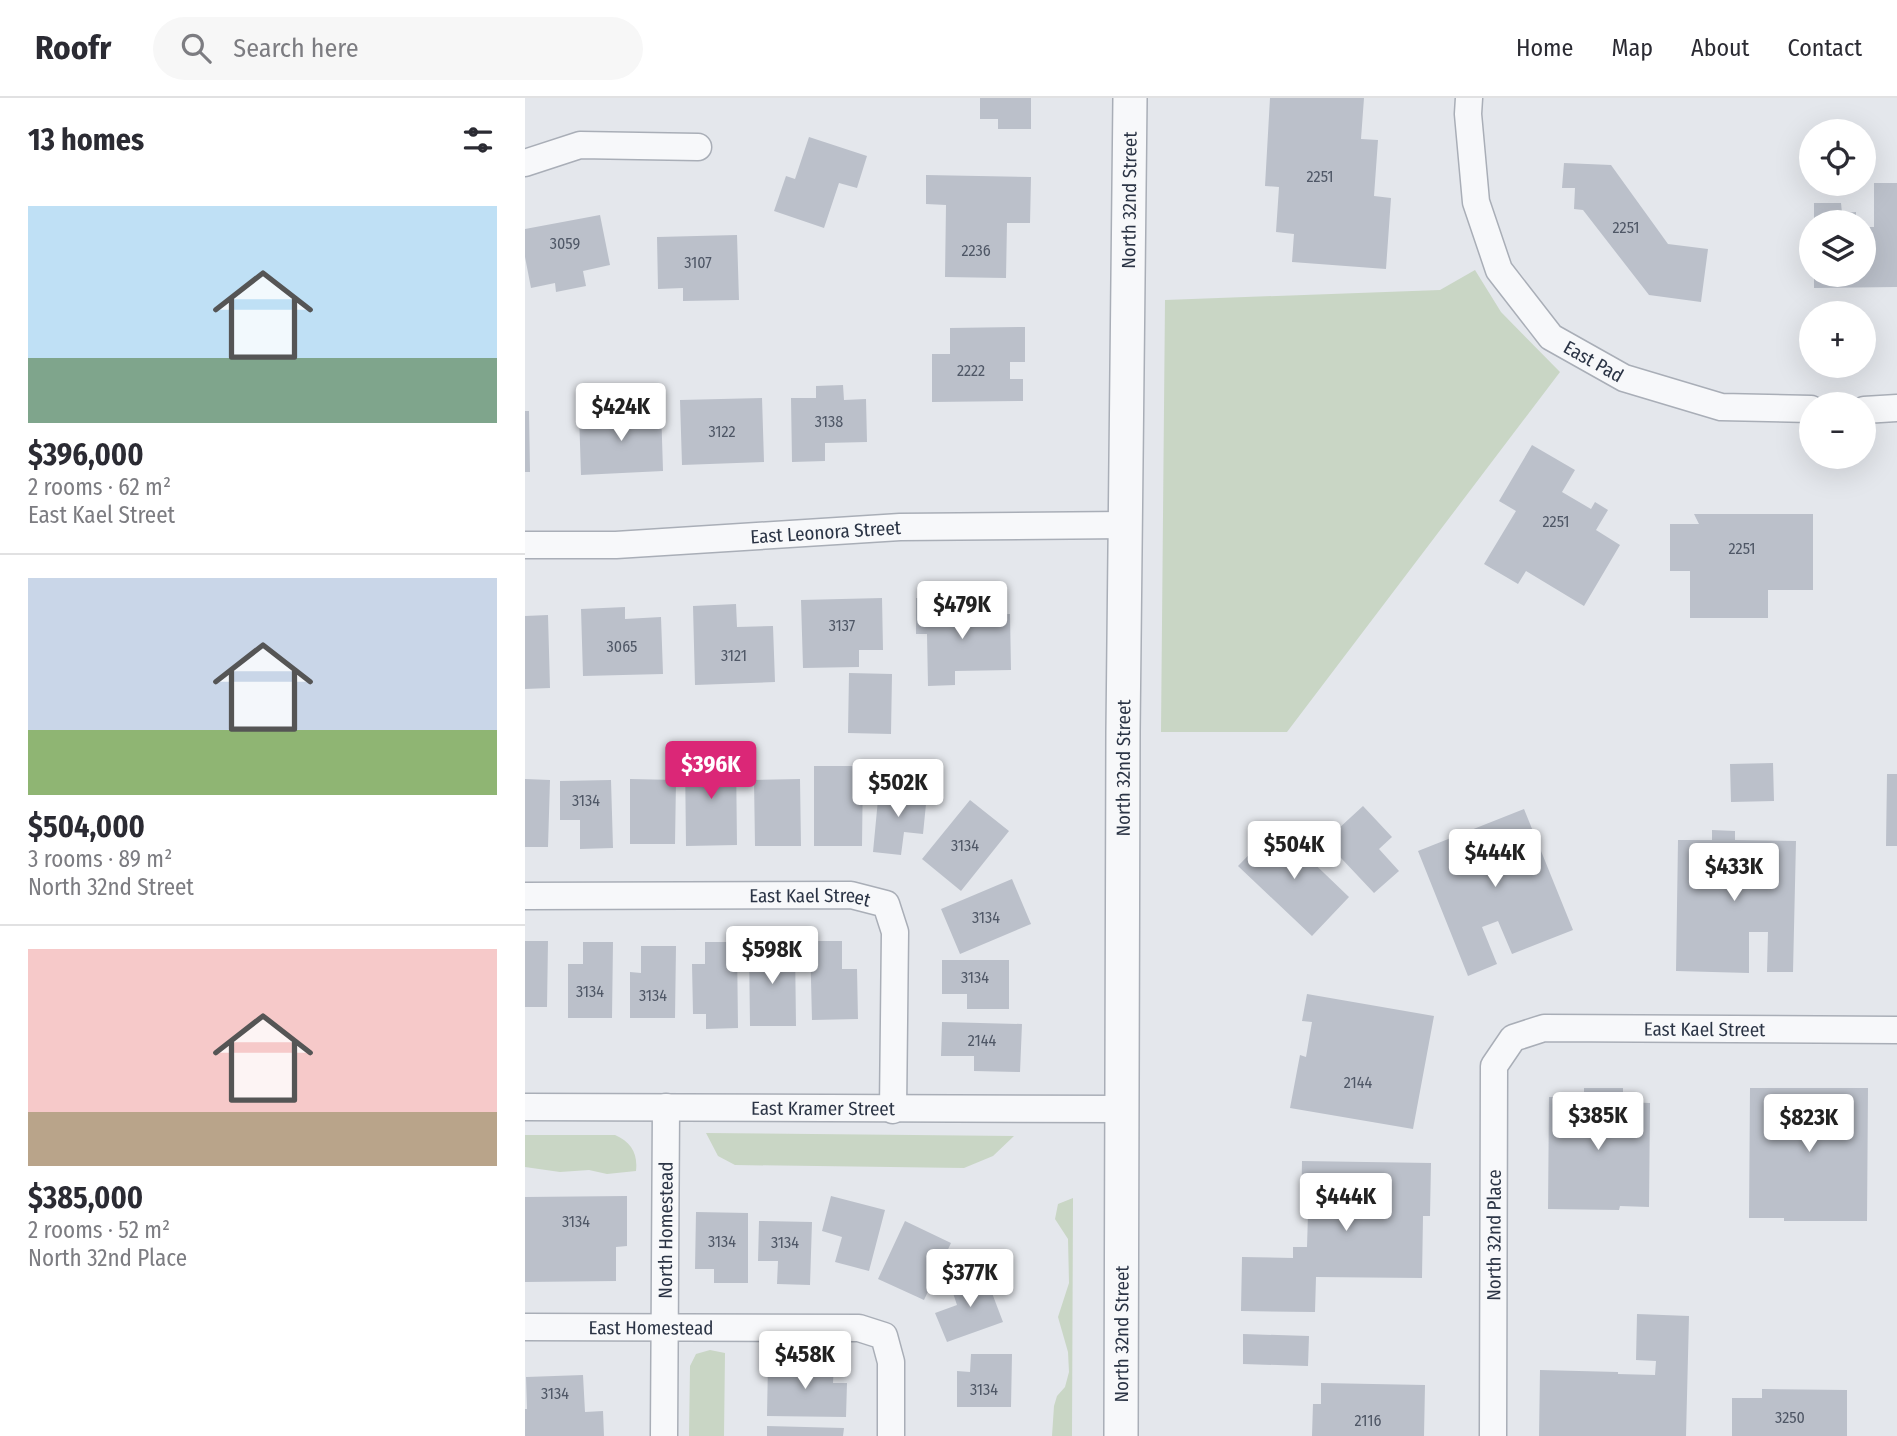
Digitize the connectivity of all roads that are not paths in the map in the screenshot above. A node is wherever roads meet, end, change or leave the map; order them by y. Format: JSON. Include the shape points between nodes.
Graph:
{"nodes":[{"id":1,"x":1130,"y":98,"type":"edge"},
{"id":2,"x":1469,"y":98,"type":"edge"},
{"id":3,"x":698,"y":147,"type":"dead end"},
{"id":4,"x":525,"y":163,"type":"edge"},
{"id":5,"x":1897,"y":408,"type":"edge"},
{"id":6,"x":1799,"y":409,"type":"edge"},
{"id":7,"x":1876,"y":409,"type":"edge"},
{"id":8,"x":1126,"y":525,"type":"junction"},
{"id":9,"x":525,"y":545,"type":"edge"},
{"id":10,"x":525,"y":896,"type":"edge"},
{"id":11,"x":1897,"y":1030,"type":"edge"},
{"id":12,"x":1513,"y":1038,"type":"joint"},
{"id":13,"x":525,"y":1107,"type":"edge"},
{"id":14,"x":666,"y":1107,"type":"junction"},
{"id":15,"x":1122,"y":1109,"type":"junction"},
{"id":16,"x":893,"y":1110,"type":"junction"},
{"id":17,"x":525,"y":1327,"type":"edge"},
{"id":18,"x":664,"y":1327,"type":"junction"},
{"id":19,"x":664,"y":1436,"type":"edge"},
{"id":20,"x":891,"y":1436,"type":"edge"},
{"id":21,"x":1121,"y":1436,"type":"edge"},
{"id":22,"x":1493,"y":1436,"type":"edge"}],
"edges":[{"from":1,"to":8,"type":"street","name":"North 32nd Street"},
{"from":2,"to":6,"type":"street","name":"East Pad","via":[[1476,202],[1499,270],[1551,337],[1624,378],[1721,407]]},
{"from":3,"to":4,"type":"street","via":[[580,145]]},
{"from":5,"to":7,"type":"street"},
{"from":8,"to":9,"type":"street","name":"East Leonora Street","via":[[900,527],[616,545]]},
{"from":8,"to":15,"type":"street","name":"North 32nd Street"},
{"from":10,"to":16,"type":"street","name":"East Kael Street","via":[[851,895],[885,904],[895,932]]},
{"from":11,"to":12,"type":"street","name":"East Kael Street","via":[[1544,1028]]},
{"from":12,"to":22,"type":"street","name":"North 32nd Place","via":[[1494,1066]]},
{"from":13,"to":14,"type":"street","name":"East Kramer Street"},
{"from":14,"to":16,"type":"street","name":"East Kramer Street"},
{"from":14,"to":18,"type":"street","name":"North Homestead"},
{"from":15,"to":16,"type":"street","name":"East Kramer Street"},
{"from":15,"to":21,"type":"street","name":"North 32nd Street"},
{"from":17,"to":18,"type":"street","name":"East Homestead"},
{"from":18,"to":19,"type":"street","name":"North Homestead"},
{"from":18,"to":20,"type":"street","name":"East Homestead","via":[[859,1328],[884,1336],[891,1362]]}]}
